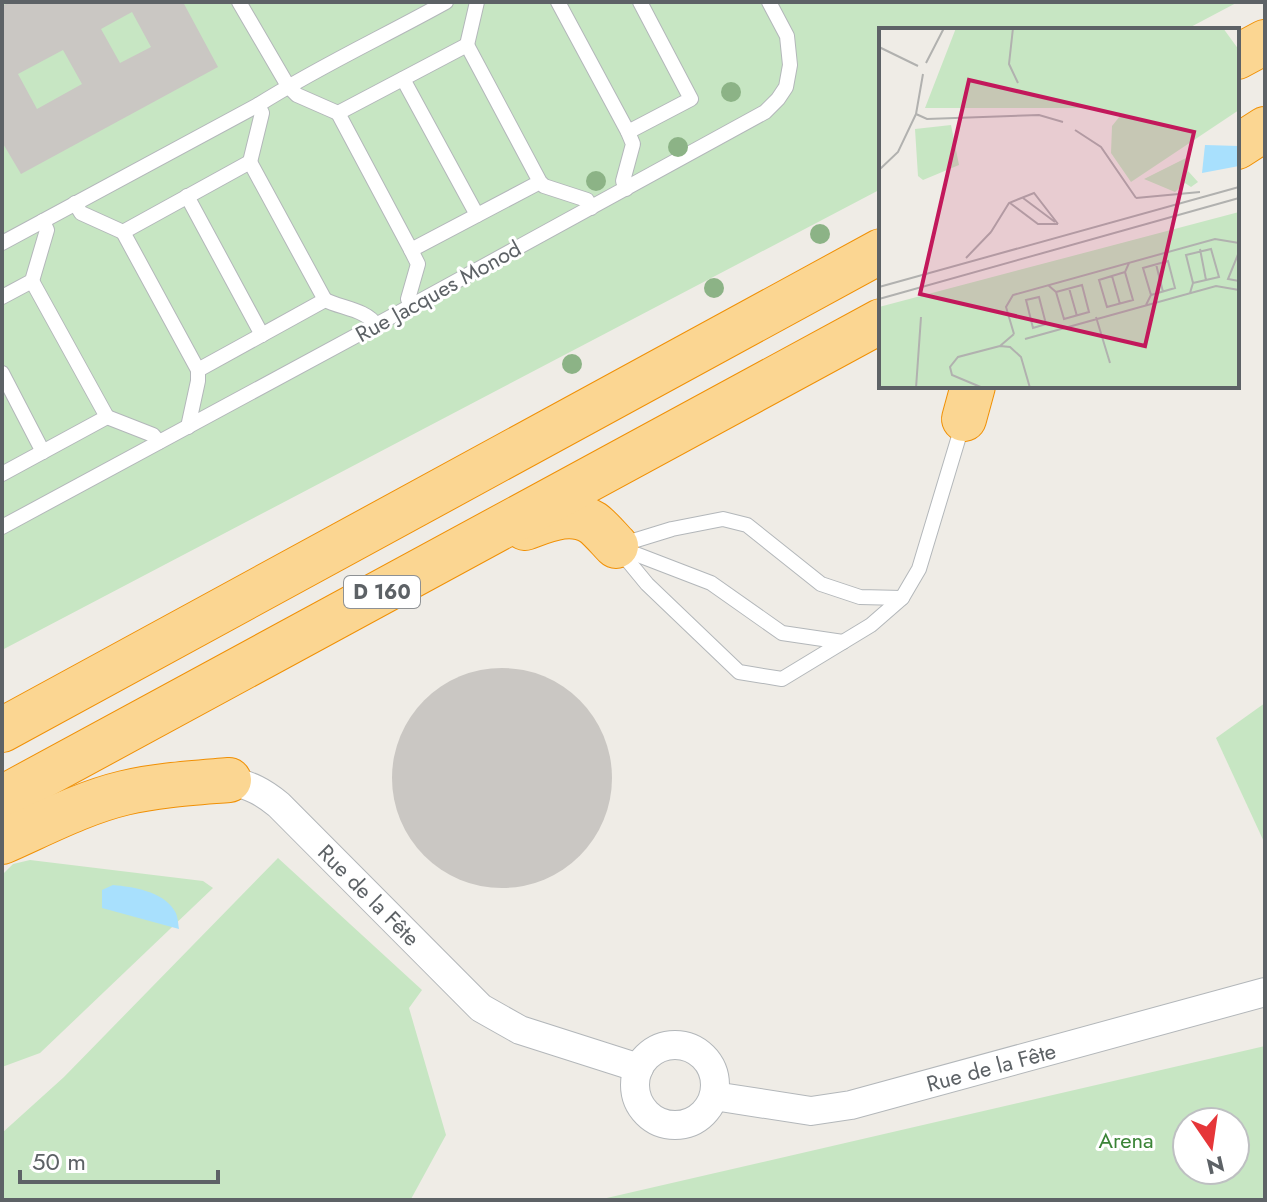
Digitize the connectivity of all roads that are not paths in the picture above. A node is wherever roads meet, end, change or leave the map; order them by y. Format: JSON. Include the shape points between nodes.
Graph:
{"nodes":[{"id":1,"x":239,"y":2,"type":"edge"},
{"id":2,"x":446,"y":2,"type":"edge"},
{"id":3,"x":477,"y":2,"type":"edge"},
{"id":4,"x":558,"y":2,"type":"edge"},
{"id":5,"x":640,"y":2,"type":"edge"},
{"id":6,"x":769,"y":2,"type":"edge"},
{"id":7,"x":1265,"y":42,"type":"edge"},
{"id":8,"x":467,"y":45,"type":"junction"},
{"id":9,"x":1239,"y":56,"type":"edge"},
{"id":10,"x":403,"y":79,"type":"junction"},
{"id":11,"x":288,"y":86,"type":"junction"},
{"id":12,"x":258,"y":105,"type":"junction"},
{"id":13,"x":338,"y":113,"type":"junction"},
{"id":14,"x":1265,"y":115,"type":"edge"},
{"id":15,"x":1239,"y":129,"type":"edge"},
{"id":16,"x":1265,"y":129,"type":"edge"},
{"id":17,"x":628,"y":132,"type":"junction"},
{"id":18,"x":1239,"y":146,"type":"edge"},
{"id":19,"x":250,"y":162,"type":"junction"},
{"id":20,"x":540,"y":182,"type":"junction"},
{"id":21,"x":626,"y":189,"type":"junction"},
{"id":22,"x":187,"y":196,"type":"junction"},
{"id":23,"x":75,"y":203,"type":"junction"},
{"id":24,"x":591,"y":208,"type":"junction"},
{"id":25,"x":477,"y":215,"type":"junction"},
{"id":26,"x":43,"y":221,"type":"junction"},
{"id":27,"x":123,"y":232,"type":"junction"},
{"id":28,"x":2,"y":243,"type":"edge"},
{"id":29,"x":411,"y":250,"type":"junction"},
{"id":30,"x":879,"y":252,"type":"edge"},
{"id":31,"x":32,"y":281,"type":"junction"},
{"id":32,"x":2,"y":297,"type":"edge"},
{"id":33,"x":325,"y":300,"type":"junction"},
{"id":34,"x":411,"y":306,"type":"junction"},
{"id":35,"x":879,"y":322,"type":"edge"},
{"id":36,"x":376,"y":325,"type":"junction"},
{"id":37,"x":262,"y":335,"type":"junction"},
{"id":38,"x":198,"y":370,"type":"junction"},
{"id":39,"x":2,"y":373,"type":"edge"},
{"id":40,"x":969,"y":402,"type":"edge"},
{"id":41,"x":107,"y":417,"type":"junction"},
{"id":42,"x":188,"y":427,"type":"junction"},
{"id":43,"x":159,"y":442,"type":"junction"},
{"id":44,"x":43,"y":452,"type":"junction"},
{"id":45,"x":2,"y":474,"type":"edge"},
{"id":46,"x":2,"y":527,"type":"edge"},
{"id":47,"x":616,"y":546,"type":"junction"},
{"id":48,"x":430,"y":565,"type":"junction"},
{"id":49,"x":902,"y":598,"type":"junction"},
{"id":50,"x":843,"y":642,"type":"junction"},
{"id":51,"x":2,"y":730,"type":"edge"},
{"id":52,"x":229,"y":780,"type":"joint"},
{"id":53,"x":2,"y":798,"type":"edge"},
{"id":54,"x":2,"y":842,"type":"edge"},
{"id":55,"x":1265,"y":992,"type":"edge"},
{"id":56,"x":639,"y":1068,"type":"junction"},
{"id":57,"x":714,"y":1096,"type":"junction"}],
"edges":[{"from":1,"to":11,"type":"lane"},
{"from":2,"to":11,"type":"lane"},
{"from":3,"to":8,"type":"lane"},
{"from":4,"to":17,"type":"lane"},
{"from":5,"to":17,"type":"lane","via":[[691,99]]},
{"from":6,"to":21,"type":"lane","name":"Rue Jacques Monod","via":[[789,50],[786,87],[778,99],[765,112]]},
{"from":7,"to":9,"type":"highway"},
{"from":8,"to":10,"type":"lane"},
{"from":8,"to":20,"type":"lane"},
{"from":10,"to":13,"type":"lane"},
{"from":10,"to":25,"type":"lane"},
{"from":11,"to":12,"type":"lane"},
{"from":11,"to":13,"type":"lane"},
{"from":12,"to":19,"type":"lane","via":[[262,113]]},
{"from":12,"to":23,"type":"lane"},
{"from":13,"to":29,"type":"lane"},
{"from":14,"to":15,"type":"highway"},
{"from":16,"to":18,"type":"highway"},
{"from":17,"to":21,"type":"lane","via":[[633,144],[623,181]]},
{"from":19,"to":22,"type":"lane"},
{"from":19,"to":33,"type":"lane"},
{"from":20,"to":24,"type":"lane","via":[[587,200]]},
{"from":20,"to":25,"type":"lane"},
{"from":21,"to":24,"type":"lane","name":"Rue Jacques Monod"},
{"from":22,"to":27,"type":"lane"},
{"from":22,"to":37,"type":"lane"},
{"from":23,"to":26,"type":"lane"},
{"from":23,"to":27,"type":"lane","via":[[81,213]]},
{"from":24,"to":34,"type":"lane","name":"Rue Jacques Monod"},
{"from":25,"to":29,"type":"lane"},
{"from":26,"to":28,"type":"lane"},
{"from":26,"to":31,"type":"lane","via":[[47,230]]},
{"from":27,"to":38,"type":"lane"},
{"from":29,"to":34,"type":"lane","via":[[418,264],[408,299]]},
{"from":30,"to":51,"type":"highway","number":"D 160"},
{"from":31,"to":32,"type":"lane"},
{"from":31,"to":41,"type":"lane"},
{"from":33,"to":36,"type":"lane","via":[[372,318]]},
{"from":33,"to":37,"type":"lane"},
{"from":34,"to":36,"type":"lane","name":"Rue Jacques Monod"},
{"from":35,"to":48,"type":"highway","number":"D 160"},
{"from":36,"to":42,"type":"lane","name":"Rue Jacques Monod"},
{"from":37,"to":38,"type":"lane"},
{"from":38,"to":42,"type":"lane"},
{"from":39,"to":44,"type":"lane"},
{"from":40,"to":49,"type":"lane","via":[[919,569]]},
{"from":41,"to":43,"type":"lane"},
{"from":41,"to":44,"type":"lane"},
{"from":42,"to":43,"type":"lane","name":"Rue Jacques Monod"},
{"from":43,"to":46,"type":"lane","name":"Rue Jacques Monod"},
{"from":44,"to":45,"type":"lane"},
{"from":47,"to":48,"type":"highway","via":[[593,524],[574,516],[550,519]]},
{"from":47,"to":49,"type":"lane","via":[[723,519],[747,525],[821,584],[860,597]]},
{"from":47,"to":50,"type":"lane","via":[[711,583],[782,633]]},
{"from":47,"to":50,"type":"lane","via":[[647,584],[739,672],[782,679]]},
{"from":48,"to":53,"type":"highway","number":"D 160"},
{"from":49,"to":50,"type":"lane"},
{"from":52,"to":54,"type":"highway","via":[[120,794]]},
{"from":52,"to":56,"type":"street","name":"Rue de la Fête","via":[[264,792],[279,805],[481,1008],[520,1030]]},
{"from":55,"to":57,"type":"street","name":"Rue de la Fête","via":[[851,1105],[811,1111]]},
{"from":56,"to":57,"type":"street","via":[[646,1057],[670,1045],[695,1050],[713,1070]]},
{"from":56,"to":57,"type":"street","via":[[636,1094],[641,1106],[661,1123],[675,1126],[700,1118]]}]}
